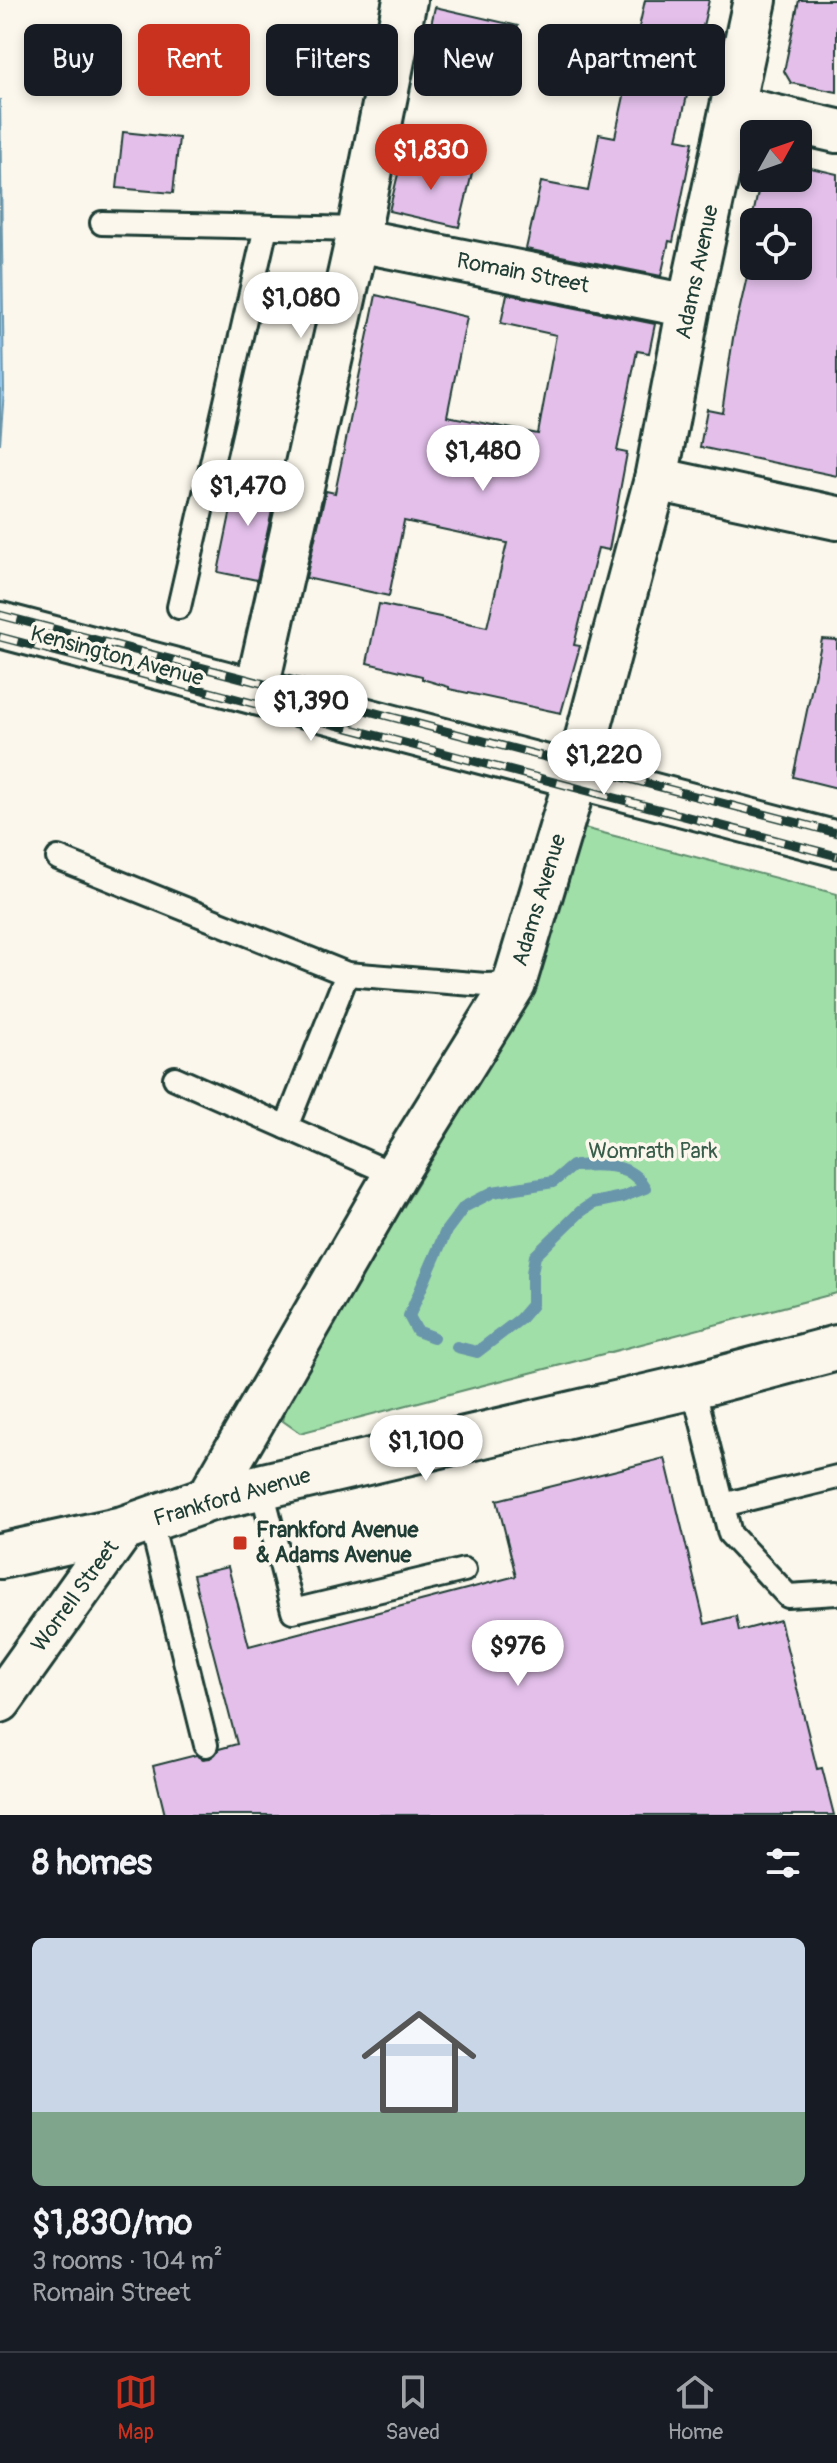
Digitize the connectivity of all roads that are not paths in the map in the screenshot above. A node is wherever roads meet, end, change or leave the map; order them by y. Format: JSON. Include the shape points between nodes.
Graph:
{"nodes":[{"id":1,"x":405,"y":0,"type":"edge"},
{"id":2,"x":755,"y":0,"type":"edge"},
{"id":3,"x":733,"y":107,"type":"junction"},
{"id":4,"x":837,"y":131,"type":"edge"},
{"id":5,"x":102,"y":223,"type":"dead end"},
{"id":6,"x":266,"y":227,"type":"junction"},
{"id":7,"x":358,"y":234,"type":"junction"},
{"id":8,"x":689,"y":306,"type":"junction"},
{"id":9,"x":656,"y":479,"type":"junction"},
{"id":10,"x":837,"y":518,"type":"edge"},
{"id":11,"x":179,"y":607,"type":"dead end"},
{"id":12,"x":0,"y":625,"type":"edge"},
{"id":13,"x":256,"y":693,"type":"junction"},
{"id":14,"x":576,"y":778,"type":"junction"},
{"id":15,"x":837,"y":844,"type":"edge"},
{"id":16,"x":58,"y":858,"type":"dead end"},
{"id":17,"x":347,"y":974,"type":"junction"},
{"id":18,"x":514,"y":984,"type":"junction"},
{"id":19,"x":175,"y":1078,"type":"dead end"},
{"id":20,"x":286,"y":1127,"type":"junction"},
{"id":21,"x":395,"y":1175,"type":"junction"},
{"id":22,"x":837,"y":1348,"type":"edge"},
{"id":23,"x":693,"y":1386,"type":"junction"},
{"id":24,"x":837,"y":1477,"type":"edge"},
{"id":25,"x":261,"y":1486,"type":"junction"},
{"id":26,"x":208,"y":1499,"type":"junction"},
{"id":27,"x":723,"y":1505,"type":"junction"},
{"id":28,"x":136,"y":1524,"type":"junction"},
{"id":29,"x":0,"y":1556,"type":"edge"},
{"id":30,"x":464,"y":1570,"type":"dead end"},
{"id":31,"x":837,"y":1593,"type":"edge"},
{"id":32,"x":0,"y":1701,"type":"edge"},
{"id":33,"x":206,"y":1745,"type":"dead end"}],
"edges":[{"from":1,"to":7,"type":"street"},
{"from":2,"to":3,"type":"street","name":"Adams Avenue"},
{"from":3,"to":4,"type":"street"},
{"from":3,"to":8,"type":"street","name":"Adams Avenue"},
{"from":5,"to":6,"type":"lane"},
{"from":6,"to":7,"type":"lane"},
{"from":6,"to":11,"type":"lane"},
{"from":7,"to":8,"type":"street","name":"Romain Street"},
{"from":7,"to":13,"type":"street"},
{"from":8,"to":9,"type":"street","name":"Adams Avenue"},
{"from":9,"to":10,"type":"street"},
{"from":9,"to":14,"type":"street","name":"Adams Avenue"},
{"from":12,"to":13,"type":"street","name":"Kensington Avenue"},
{"from":13,"to":14,"type":"street","name":"Kensington Avenue"},
{"from":14,"to":15,"type":"street","name":"Kensington Avenue"},
{"from":14,"to":18,"type":"street","name":"Adams Avenue"},
{"from":16,"to":17,"type":"lane"},
{"from":17,"to":18,"type":"lane"},
{"from":17,"to":20,"type":"lane"},
{"from":18,"to":21,"type":"street","name":"Adams Avenue"},
{"from":19,"to":20,"type":"lane"},
{"from":20,"to":21,"type":"lane"},
{"from":21,"to":26,"type":"street","name":"Adams Avenue"},
{"from":22,"to":23,"type":"street","name":"Frankford Avenue"},
{"from":23,"to":25,"type":"street","name":"Frankford Avenue"},
{"from":23,"to":27,"type":"lane"},
{"from":24,"to":27,"type":"lane"},
{"from":25,"to":26,"type":"street","name":"Frankford Avenue"},
{"from":25,"to":30,"type":"lane","via":[[293,1611]]},
{"from":26,"to":28,"type":"street","name":"Frankford Avenue"},
{"from":27,"to":31,"type":"lane","via":[[730,1534],[788,1596]]},
{"from":28,"to":29,"type":"street","name":"Frankford Avenue"},
{"from":28,"to":32,"type":"street","name":"Worrell Street"},
{"from":28,"to":33,"type":"lane"}]}
